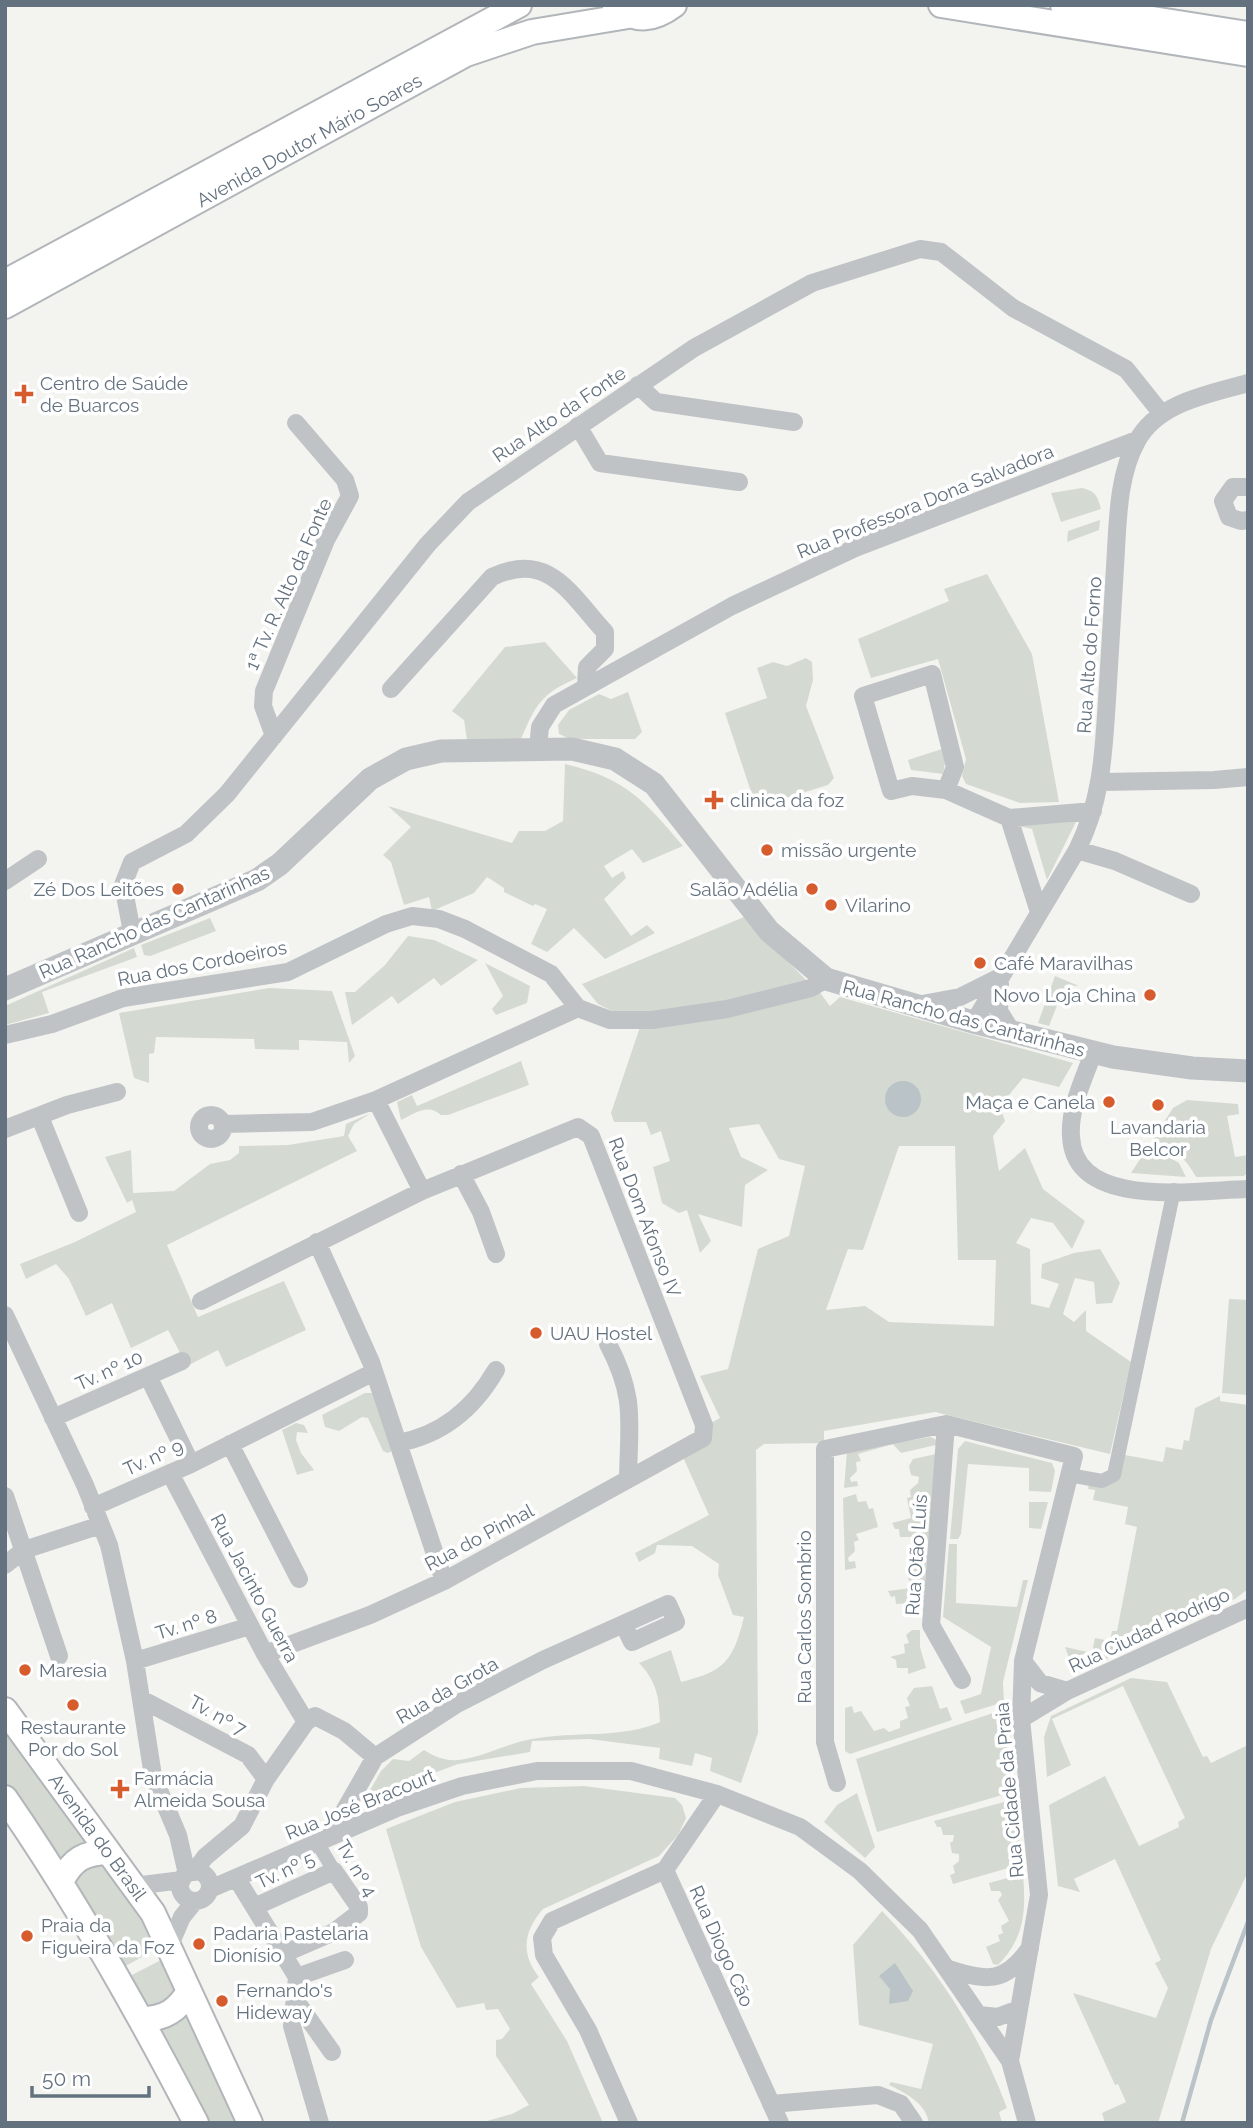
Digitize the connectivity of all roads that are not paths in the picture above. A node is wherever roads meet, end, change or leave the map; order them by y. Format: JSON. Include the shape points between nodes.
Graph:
{"nodes":[{"id":1,"x":519,"y":5,"type":"edge"},
{"id":2,"x":674,"y":5,"type":"edge"},
{"id":3,"x":941,"y":5,"type":"edge"},
{"id":4,"x":1063,"y":5,"type":"edge"},
{"id":5,"x":620,"y":11,"type":"edge"},
{"id":6,"x":1248,"y":34,"type":"edge"},
{"id":7,"x":1248,"y":54,"type":"edge"},
{"id":8,"x":5,"y":282,"type":"edge"},
{"id":9,"x":5,"y":306,"type":"edge"},
{"id":10,"x":1248,"y":383,"type":"edge"},
{"id":11,"x":638,"y":385,"type":"junction"},
{"id":12,"x":1162,"y":414,"type":"junction"},
{"id":13,"x":794,"y":422,"type":"dead end"},
{"id":14,"x":296,"y":423,"type":"dead end"},
{"id":15,"x":578,"y":426,"type":"junction"},
{"id":16,"x":1137,"y":440,"type":"junction"},
{"id":17,"x":739,"y":482,"type":"dead end"},
{"id":18,"x":1248,"y":486,"type":"edge"},
{"id":19,"x":1248,"y":520,"type":"edge"},
{"id":20,"x":586,"y":686,"type":"junction"},
{"id":21,"x":391,"y":689,"type":"dead end"},
{"id":22,"x":274,"y":736,"type":"junction"},
{"id":23,"x":538,"y":749,"type":"junction"},
{"id":24,"x":1248,"y":776,"type":"edge"},
{"id":25,"x":1102,"y":782,"type":"junction"},
{"id":26,"x":946,"y":790,"type":"junction"},
{"id":27,"x":1093,"y":811,"type":"junction"},
{"id":28,"x":1009,"y":818,"type":"junction"},
{"id":29,"x":1077,"y":850,"type":"junction"},
{"id":30,"x":38,"y":859,"type":"dead end"},
{"id":31,"x":5,"y":880,"type":"edge"},
{"id":32,"x":1191,"y":894,"type":"dead end"},
{"id":33,"x":1039,"y":912,"type":"junction"},
{"id":34,"x":132,"y":932,"type":"junction"},
{"id":35,"x":1000,"y":977,"type":"junction"},
{"id":36,"x":826,"y":979,"type":"junction"},
{"id":37,"x":981,"y":988,"type":"junction"},
{"id":38,"x":5,"y":989,"type":"edge"},
{"id":39,"x":911,"y":1005,"type":"junction"},
{"id":40,"x":578,"y":1009,"type":"junction"},
{"id":41,"x":972,"y":1021,"type":"junction"},
{"id":42,"x":1012,"y":1032,"type":"junction"},
{"id":43,"x":5,"y":1035,"type":"edge"},
{"id":44,"x":1093,"y":1053,"type":"junction"},
{"id":45,"x":1248,"y":1071,"type":"edge"},
{"id":46,"x":117,"y":1092,"type":"dead end"},
{"id":47,"x":376,"y":1100,"type":"junction"},
{"id":48,"x":40,"y":1117,"type":"junction"},
{"id":49,"x":224,"y":1124,"type":"dead end"},
{"id":50,"x":5,"y":1129,"type":"edge"},
{"id":51,"x":461,"y":1174,"type":"junction"},
{"id":52,"x":1248,"y":1189,"type":"edge"},
{"id":53,"x":1174,"y":1190,"type":"junction"},
{"id":54,"x":422,"y":1191,"type":"junction"},
{"id":55,"x":79,"y":1213,"type":"dead end"},
{"id":56,"x":317,"y":1242,"type":"junction"},
{"id":57,"x":495,"y":1254,"type":"dead end"},
{"id":58,"x":201,"y":1301,"type":"dead end"},
{"id":59,"x":5,"y":1315,"type":"edge"},
{"id":60,"x":608,"y":1344,"type":"dead end"},
{"id":61,"x":182,"y":1361,"type":"dead end"},
{"id":62,"x":496,"y":1370,"type":"dead end"},
{"id":63,"x":374,"y":1372,"type":"junction"},
{"id":64,"x":148,"y":1376,"type":"junction"},
{"id":65,"x":53,"y":1418,"type":"junction"},
{"id":66,"x":946,"y":1424,"type":"junction"},
{"id":67,"x":703,"y":1438,"type":"joint"},
{"id":68,"x":398,"y":1443,"type":"junction"},
{"id":69,"x":230,"y":1444,"type":"junction"},
{"id":70,"x":191,"y":1464,"type":"junction"},
{"id":71,"x":170,"y":1473,"type":"junction"},
{"id":72,"x":1069,"y":1475,"type":"junction"},
{"id":73,"x":628,"y":1479,"type":"junction"},
{"id":74,"x":5,"y":1496,"type":"edge"},
{"id":75,"x":93,"y":1507,"type":"junction"},
{"id":76,"x":101,"y":1525,"type":"junction"},
{"id":77,"x":24,"y":1550,"type":"junction"},
{"id":78,"x":5,"y":1565,"type":"edge"},
{"id":79,"x":299,"y":1579,"type":"dead end"},
{"id":80,"x":444,"y":1581,"type":"junction"},
{"id":81,"x":1248,"y":1608,"type":"edge"},
{"id":82,"x":624,"y":1625,"type":"dead end"},
{"id":83,"x":250,"y":1626,"type":"junction"},
{"id":84,"x":265,"y":1654,"type":"junction"},
{"id":85,"x":59,"y":1656,"type":"dead end"},
{"id":86,"x":135,"y":1661,"type":"junction"},
{"id":87,"x":1023,"y":1661,"type":"junction"},
{"id":88,"x":962,"y":1680,"type":"dead end"},
{"id":89,"x":1067,"y":1691,"type":"junction"},
{"id":90,"x":141,"y":1699,"type":"junction"},
{"id":91,"x":5,"y":1710,"type":"edge"},
{"id":92,"x":1021,"y":1719,"type":"junction"},
{"id":93,"x":306,"y":1721,"type":"junction"},
{"id":94,"x":374,"y":1756,"type":"junction"},
{"id":95,"x":266,"y":1779,"type":"junction"},
{"id":96,"x":837,"y":1783,"type":"dead end"},
{"id":97,"x":717,"y":1794,"type":"junction"},
{"id":98,"x":5,"y":1798,"type":"edge"},
{"id":99,"x":323,"y":1839,"type":"junction"},
{"id":100,"x":108,"y":1852,"type":"junction"},
{"id":101,"x":664,"y":1870,"type":"junction"},
{"id":102,"x":334,"y":1871,"type":"junction"},
{"id":103,"x":188,"y":1875,"type":"junction"},
{"id":104,"x":237,"y":1879,"type":"junction"},
{"id":105,"x":62,"y":1880,"type":"junction"},
{"id":106,"x":134,"y":1886,"type":"junction"},
{"id":107,"x":210,"y":1889,"type":"junction"},
{"id":108,"x":195,"y":1901,"type":"junction"},
{"id":109,"x":254,"y":1907,"type":"junction"},
{"id":110,"x":170,"y":1945,"type":"junction"},
{"id":111,"x":1033,"y":1945,"type":"junction"},
{"id":112,"x":283,"y":1954,"type":"junction"},
{"id":113,"x":345,"y":1960,"type":"dead end"},
{"id":114,"x":949,"y":1969,"type":"junction"},
{"id":115,"x":297,"y":1977,"type":"junction"},
{"id":116,"x":992,"y":1978,"type":"junction"},
{"id":117,"x":189,"y":1991,"type":"junction"},
{"id":118,"x":296,"y":2001,"type":"junction"},
{"id":119,"x":1020,"y":2006,"type":"junction"},
{"id":120,"x":976,"y":2011,"type":"junction"},
{"id":121,"x":142,"y":2019,"type":"junction"},
{"id":122,"x":332,"y":2052,"type":"dead end"},
{"id":123,"x":1010,"y":2061,"type":"junction"},
{"id":124,"x":771,"y":2104,"type":"junction"},
{"id":125,"x":196,"y":2123,"type":"edge"},
{"id":126,"x":250,"y":2123,"type":"edge"},
{"id":127,"x":320,"y":2123,"type":"edge"},
{"id":128,"x":629,"y":2123,"type":"edge"},
{"id":129,"x":780,"y":2123,"type":"edge"},
{"id":130,"x":914,"y":2123,"type":"edge"},
{"id":131,"x":1027,"y":2123,"type":"edge"}],
"edges":[{"from":1,"to":8,"type":"main road","name":"Avenida Doutor Mário Soares"},
{"from":2,"to":5,"type":"main road","name":"Avenida Doutor Mário Soares","via":[[645,19]]},
{"from":3,"to":7,"type":"main road"},
{"from":4,"to":6,"type":"main road"},
{"from":5,"to":9,"type":"main road","name":"Avenida Doutor Mário Soares","via":[[466,54]]},
{"from":10,"to":12,"type":"street","name":"Rua Alto do Forno","via":[[1192,398]]},
{"from":11,"to":12,"type":"street","name":"Rua Alto da Fonte","via":[[694,348],[812,283],[920,249],[941,252],[1013,308],[1126,369]]},
{"from":11,"to":13,"type":"street","via":[[656,402]]},
{"from":11,"to":15,"type":"street","name":"Rua Alto da Fonte"},
{"from":12,"to":16,"type":"street","name":"Rua Alto do Forno"},
{"from":14,"to":22,"type":"street","name":"1ª Tv. R. Alto da Fonte","via":[[345,480],[349,496],[326,540],[264,691],[263,706]]},
{"from":15,"to":17,"type":"street","via":[[600,463]]},
{"from":15,"to":22,"type":"street","name":"Rua Alto da Fonte","via":[[468,502],[428,544]]},
{"from":16,"to":20,"type":"street","name":"Rua Professora Dona Salvadora","via":[[855,548],[732,606]]},
{"from":16,"to":25,"type":"street","name":"Rua Alto do Forno","via":[[1119,496]]},
{"from":18,"to":19,"type":"street","via":[[1233,487],[1223,500],[1229,517]]},
{"from":20,"to":21,"type":"street","via":[[587,667],[605,649],[605,632],[550,573],[529,566],[492,577]]},
{"from":20,"to":23,"type":"street","name":"Rua Professora Dona Salvadora","via":[[554,705],[540,727]]},
{"from":22,"to":34,"type":"street","name":"Rua Alto da Fonte","via":[[227,794],[186,834],[132,862],[123,885]]},
{"from":23,"to":34,"type":"street","name":"Rua Rancho das Cantarinhas","via":[[441,751],[406,759],[370,779],[281,864],[257,880]]},
{"from":23,"to":36,"type":"street","name":"Rua Rancho das Cantarinhas","via":[[572,749],[615,759],[654,784],[769,931]]},
{"from":24,"to":25,"type":"street"},
{"from":25,"to":27,"type":"street","name":"Rua Alto do Forno"},
{"from":26,"to":26,"type":"street","via":[[912,786],[891,790],[863,696],[932,674],[956,767]]},
{"from":26,"to":28,"type":"street"},
{"from":27,"to":28,"type":"street"},
{"from":27,"to":29,"type":"street","name":"Rua Alto do Forno"},
{"from":28,"to":33,"type":"street"},
{"from":29,"to":32,"type":"street"},
{"from":29,"to":33,"type":"street","name":"Rua Alto do Forno"},
{"from":30,"to":31,"type":"street"},
{"from":33,"to":35,"type":"street","name":"Rua Alto do Forno"},
{"from":34,"to":38,"type":"street","name":"Rua Rancho das Cantarinhas"},
{"from":35,"to":37,"type":"street","name":"Rua Alto do Forno"},
{"from":35,"to":41,"type":"street","name":"Rua Alto do Forno","via":[[978,1020]]},
{"from":35,"to":42,"type":"street","via":[[999,1011]]},
{"from":36,"to":39,"type":"street","name":"Rua Rancho das Cantarinhas"},
{"from":36,"to":40,"type":"street","via":[[811,988],[727,1009],[652,1020],[610,1020]]},
{"from":37,"to":39,"type":"street","name":"Rua Alto do Forno","via":[[936,1003]]},
{"from":37,"to":41,"type":"street","via":[[969,1007]]},
{"from":39,"to":41,"type":"street","name":"Rua Rancho das Cantarinhas"},
{"from":40,"to":43,"type":"street","name":"Rua dos Cordoeiros","via":[[551,974],[465,929],[439,919],[412,916],[288,972],[123,998],[52,1024]]},
{"from":40,"to":47,"type":"street"},
{"from":41,"to":42,"type":"street","name":"Rua Rancho das Cantarinhas"},
{"from":42,"to":44,"type":"street","name":"Rua Rancho das Cantarinhas"},
{"from":44,"to":45,"type":"street","name":"Rua Rancho das Cantarinhas"},
{"from":44,"to":53,"type":"street","via":[[1072,1115],[1073,1153],[1083,1170],[1094,1180],[1120,1189]]},
{"from":46,"to":48,"type":"street"},
{"from":47,"to":49,"type":"street","via":[[312,1122]]},
{"from":47,"to":54,"type":"street"},
{"from":48,"to":50,"type":"street"},
{"from":48,"to":55,"type":"street"},
{"from":51,"to":54,"type":"street","name":"Rua Dom Afonso IV"},
{"from":51,"to":57,"type":"street","via":[[481,1212]]},
{"from":51,"to":67,"type":"street","name":"Rua Dom Afonso IV","via":[[578,1127],[591,1136],[704,1425]]},
{"from":52,"to":53,"type":"street"},
{"from":53,"to":72,"type":"street","via":[[1114,1475],[1102,1481]]},
{"from":54,"to":56,"type":"street","name":"Rua Dom Afonso IV"},
{"from":56,"to":58,"type":"street","name":"Rua Dom Afonso IV"},
{"from":56,"to":63,"type":"street"},
{"from":59,"to":65,"type":"street"},
{"from":60,"to":73,"type":"street","via":[[624,1375],[630,1402]]},
{"from":61,"to":64,"type":"street","name":"Tv. nº 10"},
{"from":62,"to":68,"type":"street","via":[[467,1411],[416,1439]]},
{"from":63,"to":68,"type":"street"},
{"from":63,"to":69,"type":"street","name":"Tv. nº 9"},
{"from":64,"to":65,"type":"street","name":"Tv. nº 10"},
{"from":64,"to":70,"type":"street"},
{"from":65,"to":75,"type":"street"},
{"from":66,"to":72,"type":"street","name":"Rua Cidade da Praia","via":[[1074,1456]]},
{"from":66,"to":88,"type":"street","name":"Rua Otão Luís","via":[[931,1625]]},
{"from":66,"to":96,"type":"street","name":"Rua Carlos Sombrio","via":[[824,1449],[824,1742]]},
{"from":67,"to":73,"type":"street","name":"Rua do Pinhal"},
{"from":68,"to":80,"type":"street"},
{"from":69,"to":70,"type":"street","name":"Tv. nº 9"},
{"from":69,"to":79,"type":"street"},
{"from":70,"to":71,"type":"street","name":"Tv. nº 9"},
{"from":71,"to":75,"type":"street","name":"Tv. nº 9"},
{"from":71,"to":83,"type":"street","name":"Rua Jacinto Guerra"},
{"from":72,"to":87,"type":"street","name":"Rua Cidade da Praia"},
{"from":73,"to":80,"type":"street","name":"Rua do Pinhal"},
{"from":74,"to":77,"type":"street"},
{"from":75,"to":76,"type":"street"},
{"from":76,"to":77,"type":"street"},
{"from":76,"to":86,"type":"street"},
{"from":77,"to":78,"type":"street"},
{"from":77,"to":85,"type":"street"},
{"from":80,"to":84,"type":"street","name":"Rua do Pinhal","via":[[370,1615]]},
{"from":81,"to":89,"type":"street","name":"Rua Ciudad Rodrigo"},
{"from":82,"to":94,"type":"street","name":"Rua da Grota","via":[[457,1704]]},
{"from":83,"to":84,"type":"street","name":"Rua Jacinto Guerra"},
{"from":83,"to":86,"type":"street","name":"Tv. nº 8"},
{"from":84,"to":93,"type":"street","name":"Rua Jacinto Guerra"},
{"from":86,"to":90,"type":"street"},
{"from":87,"to":89,"type":"street","name":"Rua Ciudad Rodrigo","via":[[1040,1683]]},
{"from":87,"to":92,"type":"street","name":"Rua Cidade da Praia"},
{"from":89,"to":92,"type":"street","name":"Rua Ciudad Rodrigo"},
{"from":90,"to":95,"type":"street","name":"Tv. nº 7","via":[[248,1755]]},
{"from":90,"to":103,"type":"street","via":[[153,1776],[178,1835]]},
{"from":91,"to":100,"type":"main road","name":"Avenida do Brasil"},
{"from":92,"to":111,"type":"street","name":"Rua Cidade da Praia","via":[[1039,1895]]},
{"from":93,"to":94,"type":"street","via":[[315,1716]]},
{"from":93,"to":95,"type":"street"},
{"from":94,"to":99,"type":"street","name":"Rua da Grota"},
{"from":95,"to":103,"type":"street","via":[[242,1826]]},
{"from":97,"to":99,"type":"street","name":"Rua José Bracourt","via":[[631,1771],[537,1771],[462,1786]]},
{"from":97,"to":101,"type":"street"},
{"from":97,"to":114,"type":"street","name":"Rua José Bracourt","via":[[800,1828],[860,1871],[920,1930]]},
{"from":98,"to":105,"type":"main road"},
{"from":99,"to":102,"type":"street","name":"Tv. nº 4"},
{"from":99,"to":104,"type":"street","name":"Rua José Bracourt"},
{"from":100,"to":105,"type":"main road","via":[[90,1853],[72,1862]]},
{"from":100,"to":106,"type":"main road","name":"Avenida do Brasil"},
{"from":101,"to":124,"type":"street","name":"Rua Diogo Cão"},
{"from":101,"to":128,"type":"street","via":[[552,1921],[542,1938],[544,1955],[588,2030]]},
{"from":102,"to":109,"type":"street","name":"Tv. nº 5"},
{"from":102,"to":112,"type":"street","name":"Tv. nº 4","via":[[359,1913],[334,1932]]},
{"from":103,"to":106,"type":"street"},
{"from":103,"to":107,"type":"street","via":[[206,1876]]},
{"from":103,"to":108,"type":"street","via":[[183,1894]]},
{"from":104,"to":107,"type":"street","name":"Rua José Bracourt"},
{"from":104,"to":109,"type":"street"},
{"from":105,"to":121,"type":"main road"},
{"from":106,"to":110,"type":"main road","name":"Avenida do Brasil"},
{"from":107,"to":108,"type":"street"},
{"from":108,"to":110,"type":"street"},
{"from":109,"to":112,"type":"street"},
{"from":110,"to":117,"type":"main road","name":"Avenida do Brasil"},
{"from":111,"to":116,"type":"street","via":[[1020,1963]]},
{"from":111,"to":119,"type":"street","name":"Rua Cidade da Praia"},
{"from":112,"to":115,"type":"street"},
{"from":113,"to":115,"type":"street"},
{"from":114,"to":116,"type":"street"},
{"from":114,"to":120,"type":"street","name":"Rua José Bracourt"},
{"from":115,"to":118,"type":"street"},
{"from":116,"to":119,"type":"street"},
{"from":116,"to":120,"type":"street","via":[[976,1988]]},
{"from":117,"to":121,"type":"main road","via":[[170,2013]]},
{"from":117,"to":126,"type":"main road","name":"Avenida do Brasil"},
{"from":118,"to":122,"type":"street"},
{"from":118,"to":127,"type":"street","via":[[292,2026]]},
{"from":119,"to":120,"type":"street","via":[[998,2018]]},
{"from":119,"to":123,"type":"street","name":"Rua Cidade da Praia"},
{"from":120,"to":123,"type":"street","name":"Rua José Bracourt"},
{"from":121,"to":125,"type":"main road"},
{"from":123,"to":131,"type":"street"},
{"from":124,"to":129,"type":"street","name":"Rua Diogo Cão"},
{"from":124,"to":130,"type":"street","via":[[878,2095],[901,2104]]}]}
